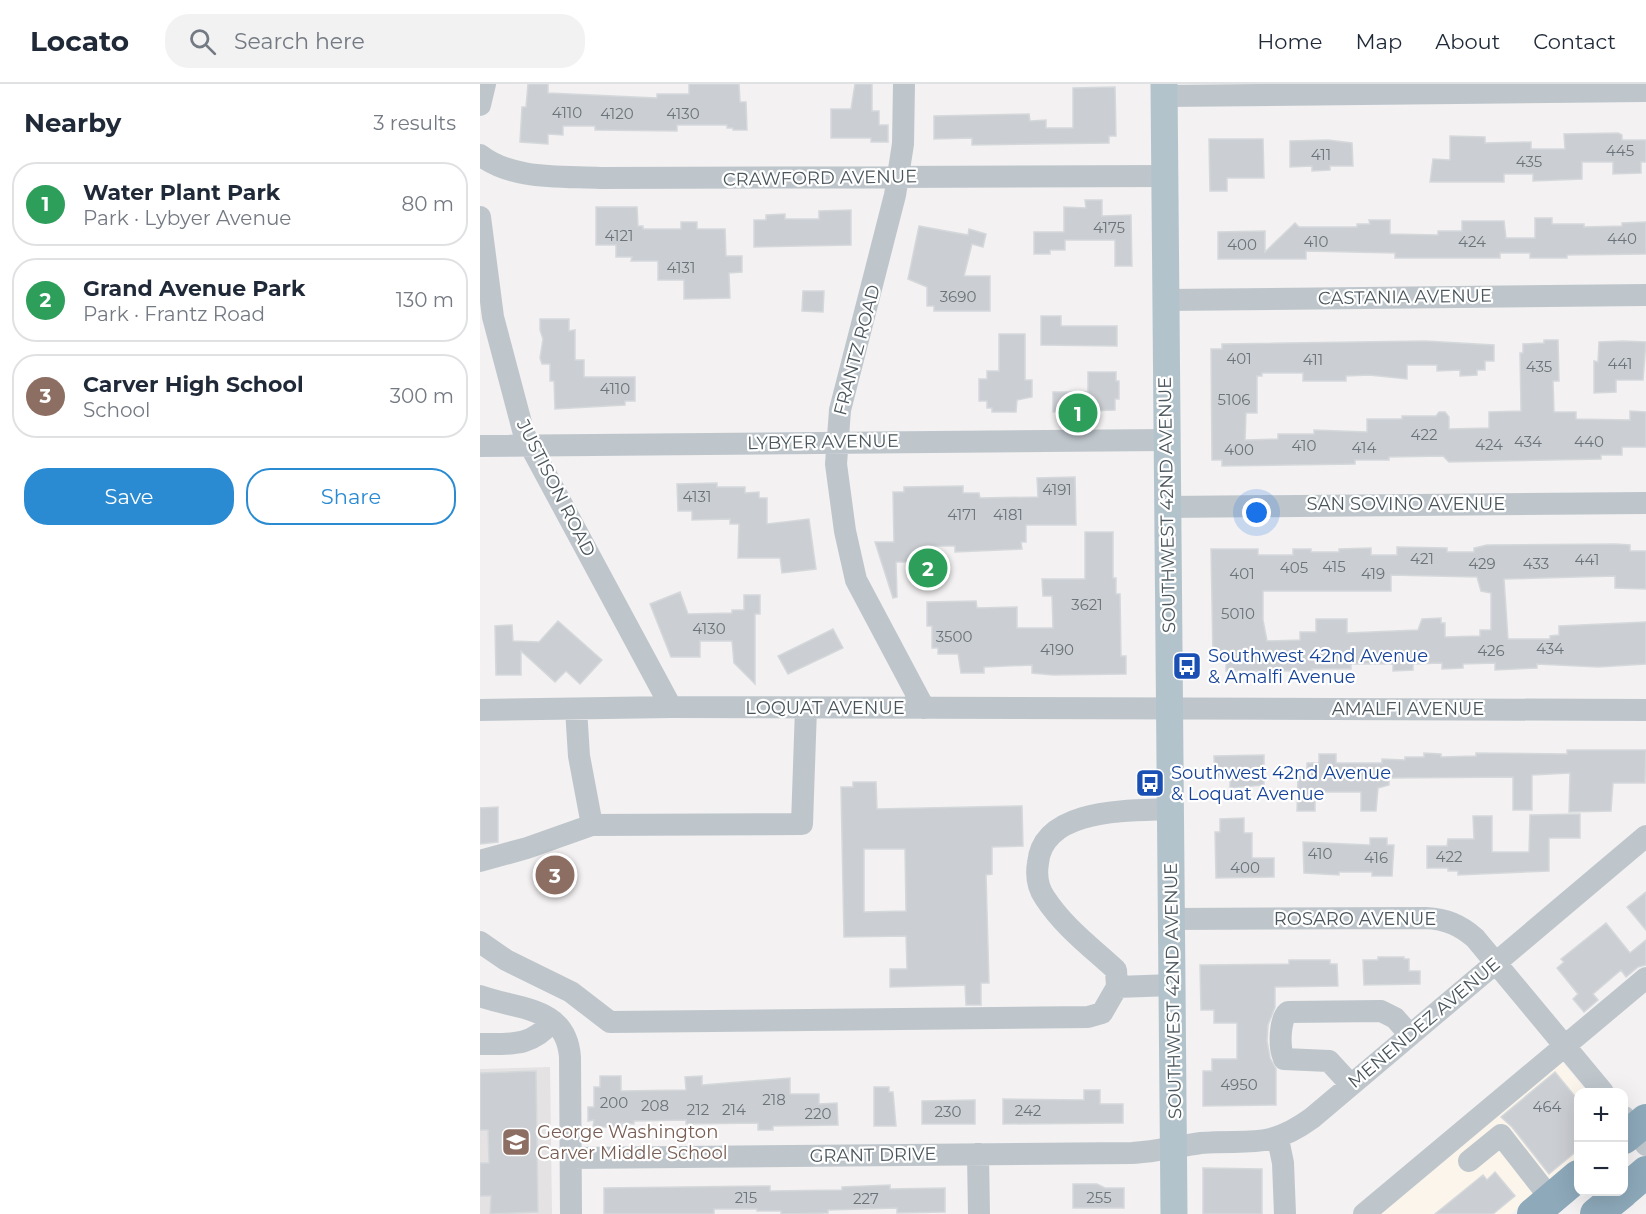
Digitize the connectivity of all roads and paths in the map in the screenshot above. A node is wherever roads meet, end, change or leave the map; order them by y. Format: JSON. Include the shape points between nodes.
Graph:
{"nodes":[{"id":1,"x":484,"y":84,"type":"edge"},
{"id":2,"x":904,"y":84,"type":"edge"},
{"id":3,"x":1164,"y":90,"type":"edge"},
{"id":4,"x":1646,"y":90,"type":"edge"},
{"id":5,"x":480,"y":105,"type":"edge"},
{"id":6,"x":480,"y":155,"type":"edge"},
{"id":7,"x":1164,"y":176,"type":"junction"},
{"id":8,"x":898,"y":178,"type":"junction"},
{"id":9,"x":480,"y":217,"type":"edge"},
{"id":10,"x":1646,"y":294,"type":"edge"},
{"id":11,"x":1165,"y":300,"type":"junction"},
{"id":12,"x":1165,"y":440,"type":"junction"},
{"id":13,"x":836,"y":442,"type":"junction"},
{"id":14,"x":530,"y":445,"type":"junction"},
{"id":15,"x":480,"y":446,"type":"edge"},
{"id":16,"x":1646,"y":502,"type":"edge"},
{"id":17,"x":1166,"y":507,"type":"junction"},
{"id":18,"x":671,"y":708,"type":"junction"},
{"id":19,"x":806,"y":708,"type":"junction"},
{"id":20,"x":924,"y":708,"type":"junction"},
{"id":21,"x":1170,"y":708,"type":"junction"},
{"id":22,"x":576,"y":709,"type":"junction"},
{"id":23,"x":480,"y":710,"type":"edge"},
{"id":24,"x":1646,"y":710,"type":"edge"},
{"id":25,"x":1171,"y":809,"type":"junction"},
{"id":26,"x":592,"y":825,"type":"junction"},
{"id":27,"x":1646,"y":836,"type":"edge"},
{"id":28,"x":480,"y":861,"type":"edge"},
{"id":29,"x":1172,"y":919,"type":"junction"},
{"id":30,"x":480,"y":942,"type":"edge"},
{"id":31,"x":1495,"y":963,"type":"junction"},
{"id":32,"x":1646,"y":978,"type":"edge"},
{"id":33,"x":1173,"y":985,"type":"junction"},
{"id":34,"x":1117,"y":987,"type":"junction"},
{"id":35,"x":480,"y":996,"type":"edge"},
{"id":36,"x":553,"y":1021,"type":"junction"},
{"id":37,"x":1410,"y":1035,"type":"junction"},
{"id":38,"x":480,"y":1044,"type":"edge"},
{"id":39,"x":1564,"y":1045,"type":"junction"},
{"id":40,"x":1352,"y":1085,"type":"junction"},
{"id":41,"x":1600,"y":1088,"type":"edge"},
{"id":42,"x":1278,"y":1139,"type":"junction"},
{"id":43,"x":1174,"y":1149,"type":"junction"},
{"id":44,"x":978,"y":1154,"type":"junction"},
{"id":45,"x":571,"y":1158,"type":"junction"},
{"id":46,"x":1469,"y":1161,"type":"dead end"},
{"id":47,"x":1646,"y":1172,"type":"edge"},
{"id":48,"x":1574,"y":1179,"type":"edge"},
{"id":49,"x":1628,"y":1187,"type":"edge"},
{"id":50,"x":1617,"y":1196,"type":"edge"},
{"id":51,"x":1542,"y":1206,"type":"edge"},
{"id":52,"x":571,"y":1214,"type":"edge"},
{"id":53,"x":978,"y":1214,"type":"edge"},
{"id":54,"x":1174,"y":1214,"type":"edge"},
{"id":55,"x":1285,"y":1214,"type":"edge"},
{"id":56,"x":1364,"y":1214,"type":"edge"},
{"id":57,"x":1596,"y":1214,"type":"edge"}],
"edges":[{"from":1,"to":5,"type":"street"},
{"from":2,"to":8,"type":"street","name":"FRANTZ ROAD"},
{"from":3,"to":4,"type":"street"},
{"from":3,"to":7,"type":"main road","name":"SOUTHWEST 42ND AVENUE"},
{"from":6,"to":8,"type":"street","name":"CRAWFORD AVENUE","via":[[513,170],[571,177]]},
{"from":7,"to":8,"type":"street","name":"CRAWFORD AVENUE"},
{"from":7,"to":11,"type":"main road","name":"SOUTHWEST 42ND AVENUE"},
{"from":8,"to":13,"type":"street","name":"FRANTZ ROAD","via":[[887,237],[840,410]]},
{"from":9,"to":14,"type":"street","name":"JUSTISON ROAD","via":[[493,317],[518,416]]},
{"from":10,"to":11,"type":"street","name":"CASTANIA AVENUE"},
{"from":11,"to":12,"type":"main road","name":"SOUTHWEST 42ND AVENUE"},
{"from":12,"to":13,"type":"street","name":"LYBYER AVENUE"},
{"from":12,"to":17,"type":"main road","name":"SOUTHWEST 42ND AVENUE"},
{"from":13,"to":14,"type":"street","name":"LYBYER AVENUE"},
{"from":13,"to":20,"type":"street","name":"FRANTZ ROAD","via":[[845,531],[856,580]]},
{"from":14,"to":15,"type":"street","name":"LYBYER AVENUE"},
{"from":14,"to":18,"type":"street","name":"JUSTISON ROAD"},
{"from":16,"to":17,"type":"street","name":"SAN SOVINO AVENUE"},
{"from":17,"to":21,"type":"main road","name":"SOUTHWEST 42ND AVENUE"},
{"from":18,"to":19,"type":"street","name":"LOQUAT AVENUE"},
{"from":18,"to":22,"type":"street","name":"LOQUAT AVENUE"},
{"from":19,"to":20,"type":"street","name":"LOQUAT AVENUE"},
{"from":19,"to":26,"type":"street","via":[[802,824]]},
{"from":20,"to":21,"type":"street","name":"LOQUAT AVENUE"},
{"from":21,"to":24,"type":"street","name":"AMALFI AVENUE"},
{"from":21,"to":25,"type":"main road","name":"SOUTHWEST 42ND AVENUE"},
{"from":22,"to":23,"type":"street","name":"LOQUAT AVENUE"},
{"from":22,"to":26,"type":"street","via":[[579,756]]},
{"from":25,"to":29,"type":"main road","name":"SOUTHWEST 42ND AVENUE"},
{"from":25,"to":34,"type":"street","via":[[1112,812],[1076,820],[1047,839],[1041,848],[1038,878],[1044,897],[1068,927],[1116,970]]},
{"from":26,"to":28,"type":"street"},
{"from":27,"to":31,"type":"street","name":"MENENDEZ AVENUE"},
{"from":29,"to":31,"type":"street","name":"ROSARO AVENUE","via":[[1438,918],[1465,929]]},
{"from":29,"to":33,"type":"main road","name":"SOUTHWEST 42ND AVENUE"},
{"from":30,"to":34,"type":"street","via":[[506,960],[571,992],[610,1022],[1088,1017],[1102,1013]]},
{"from":31,"to":37,"type":"street","name":"MENENDEZ AVENUE"},
{"from":31,"to":39,"type":"street","name":"ROSARO AVENUE"},
{"from":32,"to":39,"type":"street"},
{"from":33,"to":34,"type":"street"},
{"from":33,"to":43,"type":"main road","name":"SOUTHWEST 42ND AVENUE"},
{"from":35,"to":36,"type":"street","via":[[532,1010]]},
{"from":36,"to":38,"type":"street","via":[[528,1041]]},
{"from":36,"to":45,"type":"street","via":[[568,1042]]},
{"from":37,"to":40,"type":"street","name":"MENENDEZ AVENUE"},
{"from":37,"to":40,"type":"street","via":[[1395,1018],[1382,1011],[1285,1014],[1284,1059],[1329,1061]]},
{"from":39,"to":41,"type":"street","name":"ROSARO AVENUE"},
{"from":39,"to":56,"type":"street"},
{"from":40,"to":42,"type":"street","name":"MENENDEZ AVENUE","via":[[1312,1118]]},
{"from":42,"to":43,"type":"street","name":"MENENDEZ AVENUE","via":[[1200,1143]]},
{"from":42,"to":55,"type":"street"},
{"from":43,"to":44,"type":"street","name":"GRANT DRIVE"},
{"from":43,"to":54,"type":"main road","name":"SOUTHWEST 42ND AVENUE"},
{"from":44,"to":45,"type":"street","name":"GRANT DRIVE"},
{"from":44,"to":53,"type":"street"},
{"from":45,"to":52,"type":"street"},
{"from":46,"to":51,"type":"street","via":[[1501,1136]]},
{"from":47,"to":49,"type":"highway"},
{"from":48,"to":51,"type":"highway"},
{"from":50,"to":57,"type":"highway"}]}
